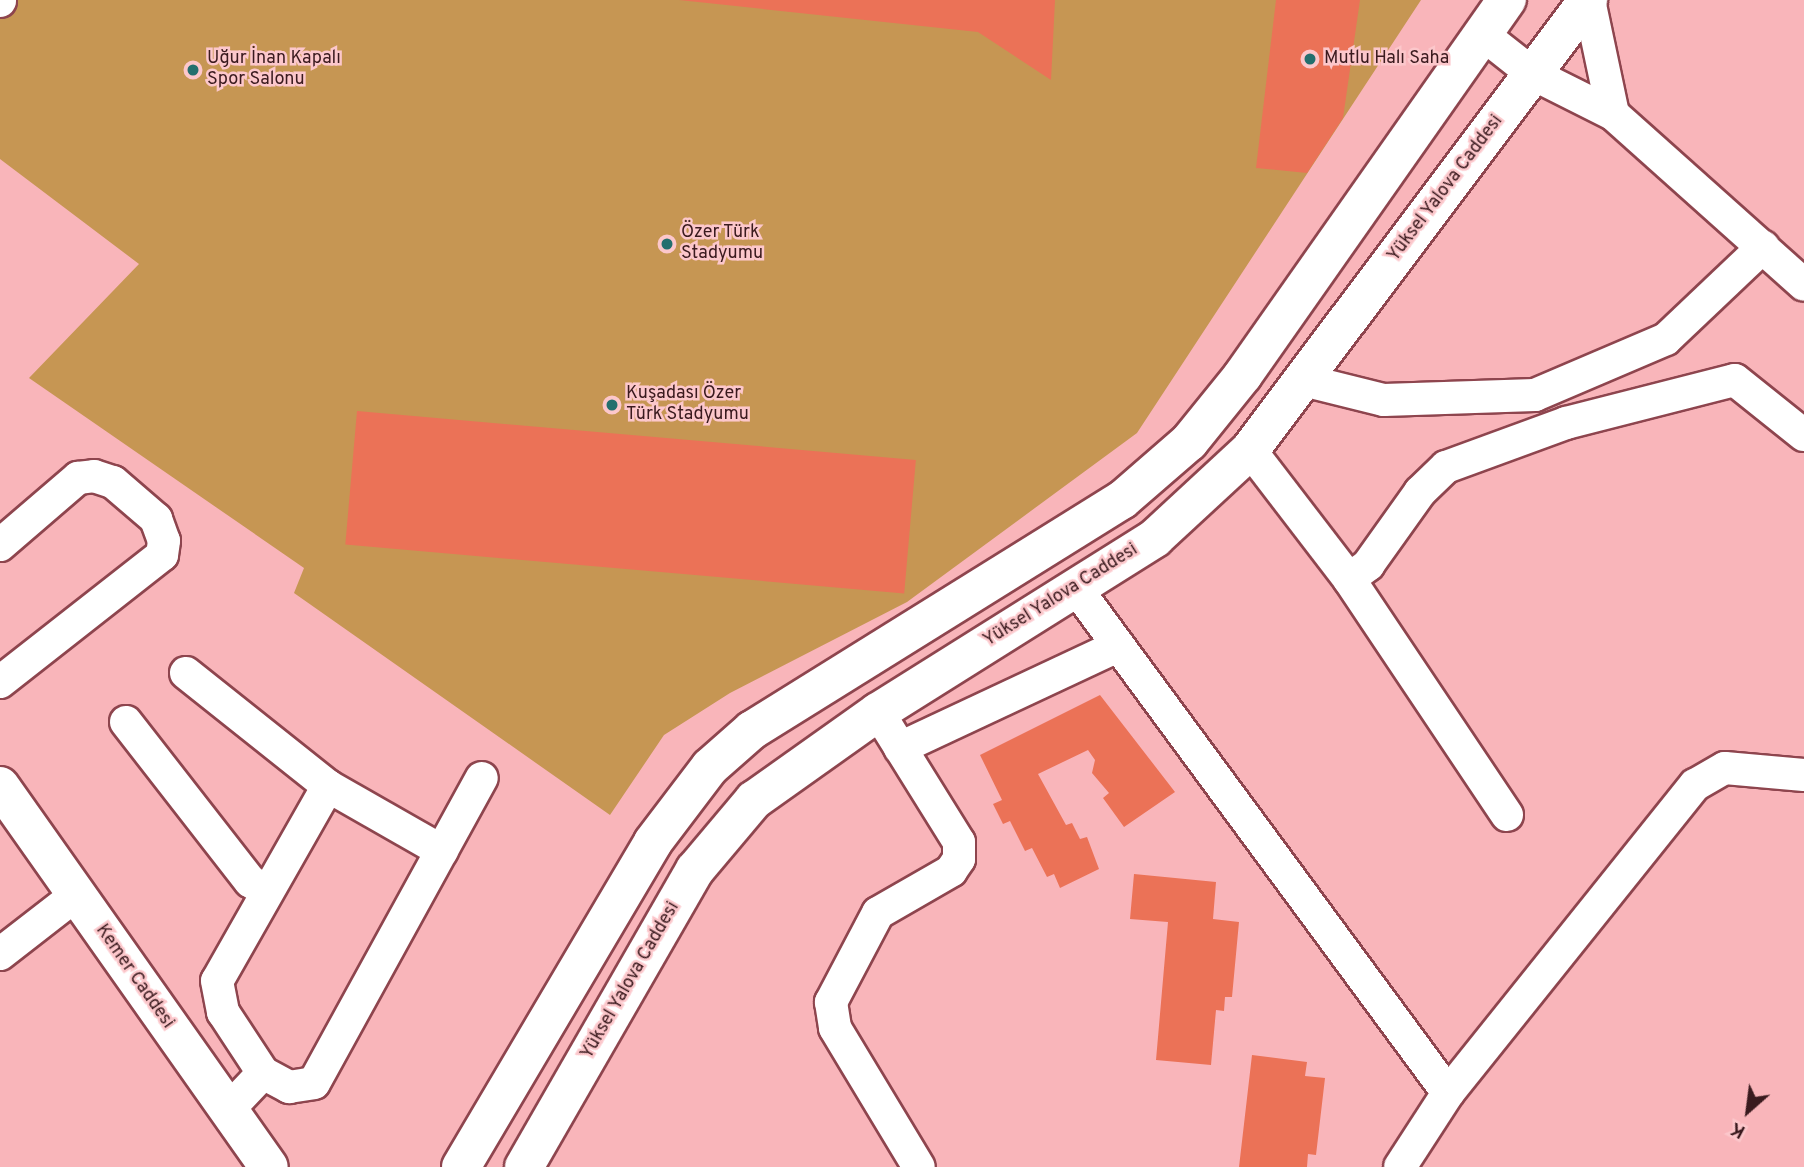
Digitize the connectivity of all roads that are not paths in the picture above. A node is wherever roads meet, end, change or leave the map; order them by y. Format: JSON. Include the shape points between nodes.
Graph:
{"nodes":[{"id":1,"x":1507,"y":0,"type":"edge"},
{"id":2,"x":1589,"y":0,"type":"edge"},
{"id":3,"x":1481,"y":33,"type":"junction"},
{"id":4,"x":1533,"y":74,"type":"junction"},
{"id":5,"x":1613,"y":114,"type":"junction"},
{"id":6,"x":1763,"y":247,"type":"junction"},
{"id":7,"x":1804,"y":285,"type":"edge"},
{"id":8,"x":1303,"y":380,"type":"junction"},
{"id":9,"x":1804,"y":435,"type":"edge"},
{"id":10,"x":1250,"y":450,"type":"junction"},
{"id":11,"x":0,"y":545,"type":"edge"},
{"id":12,"x":1349,"y":579,"type":"junction"},
{"id":13,"x":1076,"y":588,"type":"junction"},
{"id":14,"x":1118,"y":646,"type":"junction"},
{"id":15,"x":186,"y":673,"type":"dead end"},
{"id":16,"x":0,"y":681,"type":"edge"},
{"id":17,"x":878,"y":712,"type":"junction"},
{"id":18,"x":126,"y":722,"type":"dead end"},
{"id":19,"x":900,"y":747,"type":"junction"},
{"id":20,"x":1804,"y":775,"type":"edge"},
{"id":21,"x":482,"y":778,"type":"dead end"},
{"id":22,"x":0,"y":786,"type":"edge"},
{"id":23,"x":328,"y":786,"type":"junction"},
{"id":24,"x":1507,"y":815,"type":"dead end"},
{"id":25,"x":442,"y":851,"type":"junction"},
{"id":26,"x":265,"y":891,"type":"junction"},
{"id":27,"x":76,"y":895,"type":"junction"},
{"id":28,"x":0,"y":954,"type":"edge"},
{"id":29,"x":263,"y":1073,"type":"junction"},
{"id":30,"x":1448,"y":1093,"type":"junction"},
{"id":31,"x":228,"y":1110,"type":"junction"},
{"id":32,"x":269,"y":1167,"type":"edge"},
{"id":33,"x":461,"y":1167,"type":"edge"},
{"id":34,"x":524,"y":1167,"type":"edge"},
{"id":35,"x":919,"y":1167,"type":"edge"},
{"id":36,"x":1401,"y":1167,"type":"edge"}],
"edges":[{"from":1,"to":3,"type":"main road"},
{"from":2,"to":4,"type":"main road","name":"Yüksel Yalova Caddesi"},
{"from":2,"to":5,"type":"street"},
{"from":3,"to":4,"type":"street"},
{"from":3,"to":33,"type":"main road","via":[[1243,375],[1189,442],[1122,500],[752,730],[710,767],[653,842]]},
{"from":4,"to":5,"type":"street"},
{"from":4,"to":8,"type":"main road","name":"Yüksel Yalova Caddesi"},
{"from":5,"to":6,"type":"street"},
{"from":6,"to":7,"type":"street"},
{"from":6,"to":8,"type":"street","via":[[1666,339],[1535,395],[1384,400]]},
{"from":8,"to":10,"type":"main road","name":"Yüksel Yalova Caddesi"},
{"from":9,"to":12,"type":"street","via":[[1735,380],[1566,423],[1446,467],[1420,492],[1368,565]]},
{"from":10,"to":12,"type":"street"},
{"from":10,"to":13,"type":"main road","name":"Yüksel Yalova Caddesi","via":[[1156,538]]},
{"from":11,"to":16,"type":"street","via":[[78,478],[94,475],[113,482],[156,519],[164,541],[162,555]]},
{"from":12,"to":24,"type":"street"},
{"from":13,"to":14,"type":"street"},
{"from":13,"to":17,"type":"main road","name":"Yüksel Yalova Caddesi"},
{"from":14,"to":19,"type":"street"},
{"from":14,"to":30,"type":"street"},
{"from":15,"to":23,"type":"street"},
{"from":17,"to":19,"type":"street"},
{"from":17,"to":34,"type":"main road","name":"Yüksel Yalova Caddesi","via":[[754,800],[695,870]]},
{"from":18,"to":26,"type":"street","via":[[250,881]]},
{"from":19,"to":35,"type":"street","via":[[959,842],[959,859],[951,871],[878,913],[831,1002],[835,1028]]},
{"from":20,"to":30,"type":"street","via":[[1725,768],[1695,785]]},
{"from":21,"to":25,"type":"street"},
{"from":22,"to":27,"type":"main road","name":"Kemer Caddesi"},
{"from":23,"to":25,"type":"street"},
{"from":23,"to":26,"type":"street"},
{"from":25,"to":29,"type":"street","via":[[314,1083],[289,1087]]},
{"from":26,"to":29,"type":"street","via":[[217,981],[223,1012]]},
{"from":27,"to":28,"type":"street"},
{"from":27,"to":31,"type":"main road","name":"Kemer Caddesi"},
{"from":29,"to":31,"type":"street"},
{"from":30,"to":36,"type":"street"},
{"from":31,"to":32,"type":"main road","name":"Kemer Caddesi"}]}
